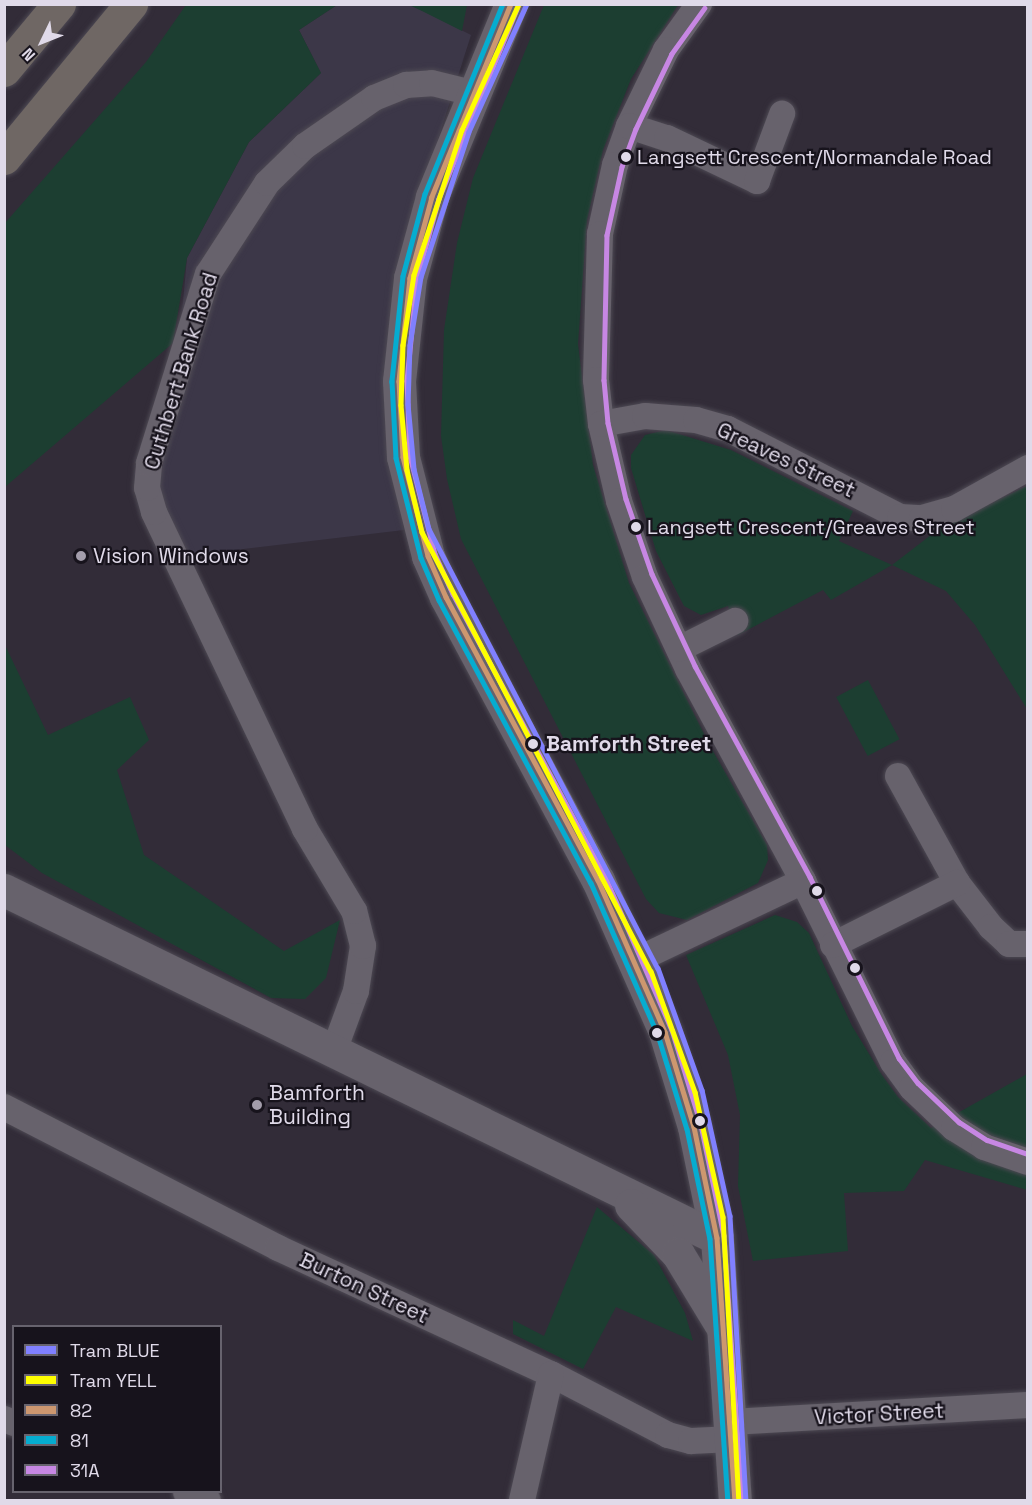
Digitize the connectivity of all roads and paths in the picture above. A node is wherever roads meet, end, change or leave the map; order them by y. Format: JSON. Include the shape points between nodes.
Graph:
{"nodes":[{"id":1,"x":59,"y":4,"type":"edge"},
{"id":2,"x":131,"y":4,"type":"edge"},
{"id":3,"x":511,"y":4,"type":"edge"},
{"id":4,"x":699,"y":4,"type":"edge"},
{"id":5,"x":4,"y":70,"type":"edge"},
{"id":6,"x":472,"y":93,"type":"junction"},
{"id":7,"x":782,"y":114,"type":"dead end"},
{"id":8,"x":629,"y":126,"type":"junction"},
{"id":9,"x":4,"y":158,"type":"edge"},
{"id":10,"x":601,"y":424,"type":"junction"},
{"id":11,"x":1028,"y":468,"type":"edge"},
{"id":12,"x":735,"y":621,"type":"dead end"},
{"id":13,"x":679,"y":649,"type":"junction"},
{"id":14,"x":898,"y":776,"type":"dead end"},
{"id":15,"x":803,"y":881,"type":"junction"},
{"id":16,"x":957,"y":883,"type":"junction"},
{"id":17,"x":5,"y":890,"type":"edge"},
{"id":18,"x":1028,"y":944,"type":"edge"},
{"id":19,"x":833,"y":945,"type":"junction"},
{"id":20,"x":637,"y":960,"type":"junction"},
{"id":21,"x":335,"y":1048,"type":"junction"},
{"id":22,"x":4,"y":1107,"type":"edge"},
{"id":23,"x":1028,"y":1162,"type":"edge"},
{"id":24,"x":604,"y":1185,"type":"junction"},
{"id":25,"x":717,"y":1238,"type":"junction"},
{"id":26,"x":725,"y":1333,"type":"junction"},
{"id":27,"x":551,"y":1374,"type":"junction"},
{"id":28,"x":1028,"y":1405,"type":"edge"},
{"id":29,"x":731,"y":1430,"type":"junction"},
{"id":30,"x":191,"y":1493,"type":"edge"},
{"id":31,"x":208,"y":1500,"type":"edge"},
{"id":32,"x":522,"y":1500,"type":"edge"},
{"id":33,"x":735,"y":1500,"type":"edge"}],
"edges":[{"from":1,"to":5,"type":"highway"},
{"from":2,"to":9,"type":"highway"},
{"from":3,"to":6,"type":"street"},
{"from":4,"to":8,"type":"street","via":[[666,50]]},
{"from":6,"to":20,"type":"street","via":[[432,197],[404,312],[399,418],[410,495],[428,556],[446,597]]},
{"from":6,"to":21,"type":"street","name":"Cuthbert Bank Road","via":[[432,83],[406,85],[374,98],[305,146],[267,183],[208,274],[149,462],[147,488],[154,512],[305,829],[354,911],[363,946],[356,991]]},
{"from":7,"to":8,"type":"street","via":[[757,181],[667,138]]},
{"from":8,"to":10,"type":"street","via":[[615,165],[600,234],[595,339]]},
{"from":10,"to":11,"type":"street","name":"Greaves Street","via":[[645,416],[696,420],[728,429],[900,517],[922,518],[954,509]]},
{"from":10,"to":13,"type":"street","via":[[633,546]]},
{"from":12,"to":13,"type":"street"},
{"from":13,"to":15,"type":"street"},
{"from":14,"to":16,"type":"street"},
{"from":15,"to":19,"type":"street"},
{"from":15,"to":20,"type":"street"},
{"from":16,"to":18,"type":"street","via":[[1009,944]]},
{"from":16,"to":19,"type":"street"},
{"from":17,"to":21,"type":"street"},
{"from":19,"to":23,"type":"street","via":[[893,1062],[912,1088],[954,1128],[984,1147]]},
{"from":20,"to":25,"type":"street","via":[[666,1032],[694,1127]]},
{"from":21,"to":24,"type":"street"},
{"from":22,"to":27,"type":"street","name":"Burton Street","via":[[267,1243]]},
{"from":24,"to":25,"type":"street","via":[[663,1208]]},
{"from":24,"to":26,"type":"street","via":[[666,1238],[691,1271]]},
{"from":25,"to":26,"type":"street"},
{"from":26,"to":29,"type":"street"},
{"from":27,"to":29,"type":"street","name":"Burton Street","via":[[668,1435],[692,1441]]},
{"from":27,"to":32,"type":"street"},
{"from":28,"to":29,"type":"street","name":"Victor Street"},
{"from":29,"to":33,"type":"street"},
{"from":30,"to":31,"type":"street"}]}
